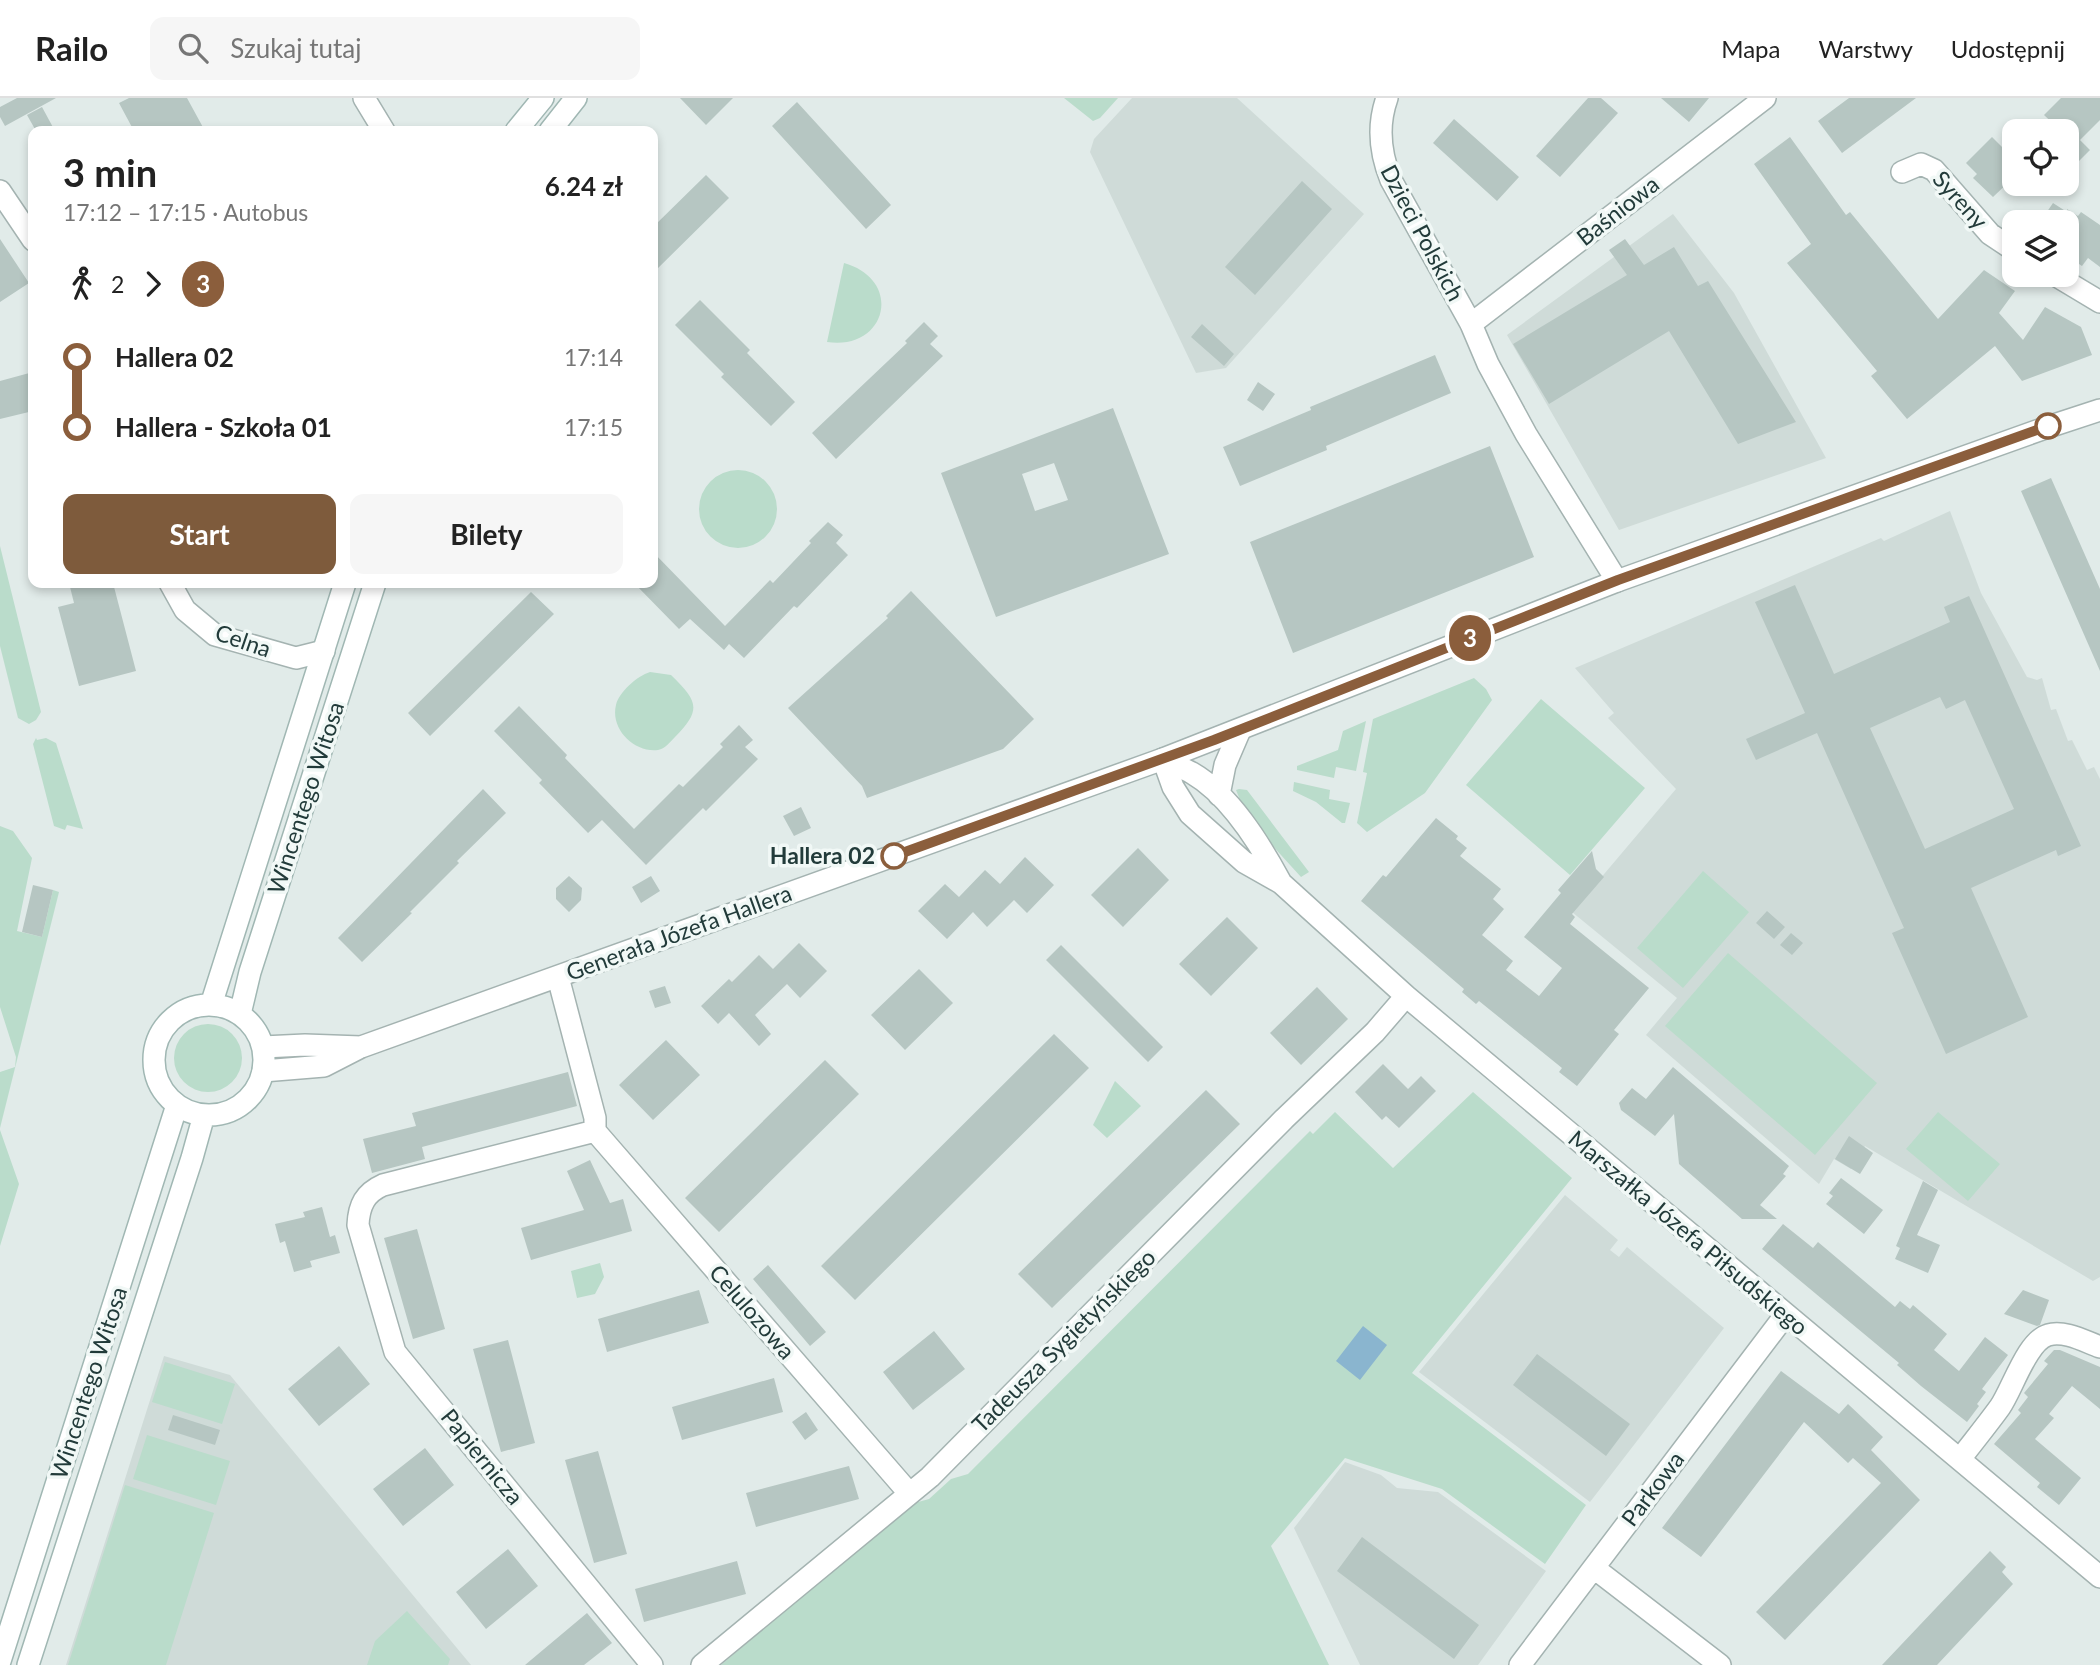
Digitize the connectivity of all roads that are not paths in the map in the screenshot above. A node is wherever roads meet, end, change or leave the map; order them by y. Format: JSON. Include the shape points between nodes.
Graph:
{"nodes":[{"id":1,"x":364,"y":98,"type":"edge"},
{"id":2,"x":543,"y":98,"type":"edge"},
{"id":3,"x":576,"y":98,"type":"edge"},
{"id":4,"x":1387,"y":98,"type":"edge"},
{"id":5,"x":1765,"y":98,"type":"edge"},
{"id":6,"x":381,"y":126,"type":"edge"},
{"id":7,"x":520,"y":126,"type":"edge"},
{"id":8,"x":554,"y":126,"type":"edge"},
{"id":9,"x":1902,"y":172,"type":"dead end"},
{"id":10,"x":0,"y":191,"type":"edge"},
{"id":11,"x":28,"y":233,"type":"edge"},
{"id":12,"x":2002,"y":242,"type":"edge"},
{"id":13,"x":2075,"y":287,"type":"edge"},
{"id":14,"x":2100,"y":302,"type":"edge"},
{"id":15,"x":1471,"y":324,"type":"junction"},
{"id":16,"x":2100,"y":410,"type":"edge"},
{"id":17,"x":1618,"y":580,"type":"junction"},
{"id":18,"x":173,"y":588,"type":"edge"},
{"id":19,"x":343,"y":588,"type":"edge"},
{"id":20,"x":373,"y":588,"type":"edge"},
{"id":21,"x":324,"y":651,"type":"junction"},
{"id":22,"x":296,"y":658,"type":"junction"},
{"id":23,"x":314,"y":683,"type":"junction"},
{"id":24,"x":1240,"y":730,"type":"junction"},
{"id":25,"x":1163,"y":759,"type":"junction"},
{"id":26,"x":1219,"y":795,"type":"junction"},
{"id":27,"x":1281,"y":883,"type":"junction"},
{"id":28,"x":558,"y":977,"type":"junction"},
{"id":29,"x":1406,"y":996,"type":"junction"},
{"id":30,"x":211,"y":1005,"type":"junction"},
{"id":31,"x":240,"y":1014,"type":"junction"},
{"id":32,"x":263,"y":1047,"type":"junction"},
{"id":33,"x":361,"y":1047,"type":"junction"},
{"id":34,"x":263,"y":1071,"type":"junction"},
{"id":35,"x":177,"y":1105,"type":"junction"},
{"id":36,"x":204,"y":1115,"type":"junction"},
{"id":37,"x":595,"y":1131,"type":"junction"},
{"id":38,"x":1786,"y":1314,"type":"junction"},
{"id":39,"x":2100,"y":1347,"type":"edge"},
{"id":40,"x":1960,"y":1459,"type":"junction"},
{"id":41,"x":909,"y":1493,"type":"junction"},
{"id":42,"x":1594,"y":1568,"type":"junction"},
{"id":43,"x":2100,"y":1577,"type":"edge"},
{"id":44,"x":0,"y":1661,"type":"edge"},
{"id":45,"x":28,"y":1665,"type":"edge"},
{"id":46,"x":652,"y":1665,"type":"edge"},
{"id":47,"x":702,"y":1665,"type":"edge"},
{"id":48,"x":1520,"y":1665,"type":"edge"},
{"id":49,"x":1720,"y":1665,"type":"edge"}],
"edges":[{"from":1,"to":6,"type":"street"},
{"from":2,"to":7,"type":"street"},
{"from":3,"to":8,"type":"street"},
{"from":4,"to":15,"type":"street","name":"Dzieci Polskich","via":[[1381,132],[1383,161]]},
{"from":5,"to":15,"type":"street","name":"Baśniowa"},
{"from":9,"to":12,"type":"street","name":"Syreny","via":[[1921,164],[1934,170]]},
{"from":10,"to":11,"type":"street"},
{"from":13,"to":14,"type":"street"},
{"from":15,"to":17,"type":"street","name":"Dzieci Polskich","via":[[1521,426]]},
{"from":16,"to":17,"type":"street","name":"Generała Józefa Hallera"},
{"from":17,"to":24,"type":"street","name":"Generała Józefa Hallera"},
{"from":18,"to":22,"type":"street","name":"Celna","via":[[186,610],[215,635]]},
{"from":19,"to":21,"type":"street","name":"Wincentego Witosa"},
{"from":20,"to":31,"type":"street","name":"Wincentego Witosa"},
{"from":21,"to":22,"type":"street","name":"Celna"},
{"from":21,"to":23,"type":"street","name":"Wincentego Witosa"},
{"from":22,"to":23,"type":"street","name":"Celna"},
{"from":23,"to":30,"type":"street","name":"Wincentego Witosa"},
{"from":24,"to":25,"type":"street","name":"Generała Józefa Hallera"},
{"from":24,"to":26,"type":"street","via":[[1225,765]]},
{"from":25,"to":26,"type":"street","name":"Marszałka Józefa Piłsudskiego","via":[[1193,774]]},
{"from":25,"to":27,"type":"street","name":"Marszałka Józefa Piłsudskiego","via":[[1190,814],[1244,862]]},
{"from":25,"to":28,"type":"street","name":"Generała Józefa Hallera"},
{"from":26,"to":27,"type":"street","name":"Marszałka Józefa Piłsudskiego","via":[[1262,848]]},
{"from":27,"to":29,"type":"street","name":"Marszałka Józefa Piłsudskiego"},
{"from":28,"to":33,"type":"street","name":"Generała Józefa Hallera"},
{"from":28,"to":37,"type":"street"},
{"from":29,"to":38,"type":"street","name":"Marszałka Józefa Piłsudskiego"},
{"from":29,"to":41,"type":"street","name":"Tadeusza Sygietyńskiego","via":[[1375,1032]]},
{"from":30,"to":31,"type":"street"},
{"from":30,"to":35,"type":"street","via":[[176,1016],[156,1045],[157,1079]]},
{"from":31,"to":32,"type":"street"},
{"from":32,"to":33,"type":"street","name":"Generała Józefa Hallera"},
{"from":32,"to":34,"type":"street"},
{"from":33,"to":34,"type":"street","name":"Generała Józefa Hallera","via":[[324,1066]]},
{"from":34,"to":36,"type":"street","via":[[256,1090],[242,1104],[224,1113]]},
{"from":35,"to":36,"type":"street"},
{"from":35,"to":44,"type":"street","name":"Wincentego Witosa"},
{"from":36,"to":45,"type":"street","name":"Wincentego Witosa"},
{"from":37,"to":41,"type":"street","name":"Celulozowa"},
{"from":37,"to":46,"type":"street","name":"Papiernicza","via":[[383,1185],[365,1197],[358,1225],[396,1352]]},
{"from":38,"to":40,"type":"street","name":"Marszałka Józefa Piłsudskiego"},
{"from":38,"to":42,"type":"street","name":"Parkowa"},
{"from":39,"to":40,"type":"street","via":[[2064,1334],[2040,1339],[2000,1406]]},
{"from":40,"to":43,"type":"street","name":"Marszałka Józefa Piłsudskiego"},
{"from":41,"to":47,"type":"street","name":"Tadeusza Sygietyńskiego"},
{"from":42,"to":48,"type":"street","name":"Parkowa"},
{"from":42,"to":49,"type":"street"}]}
